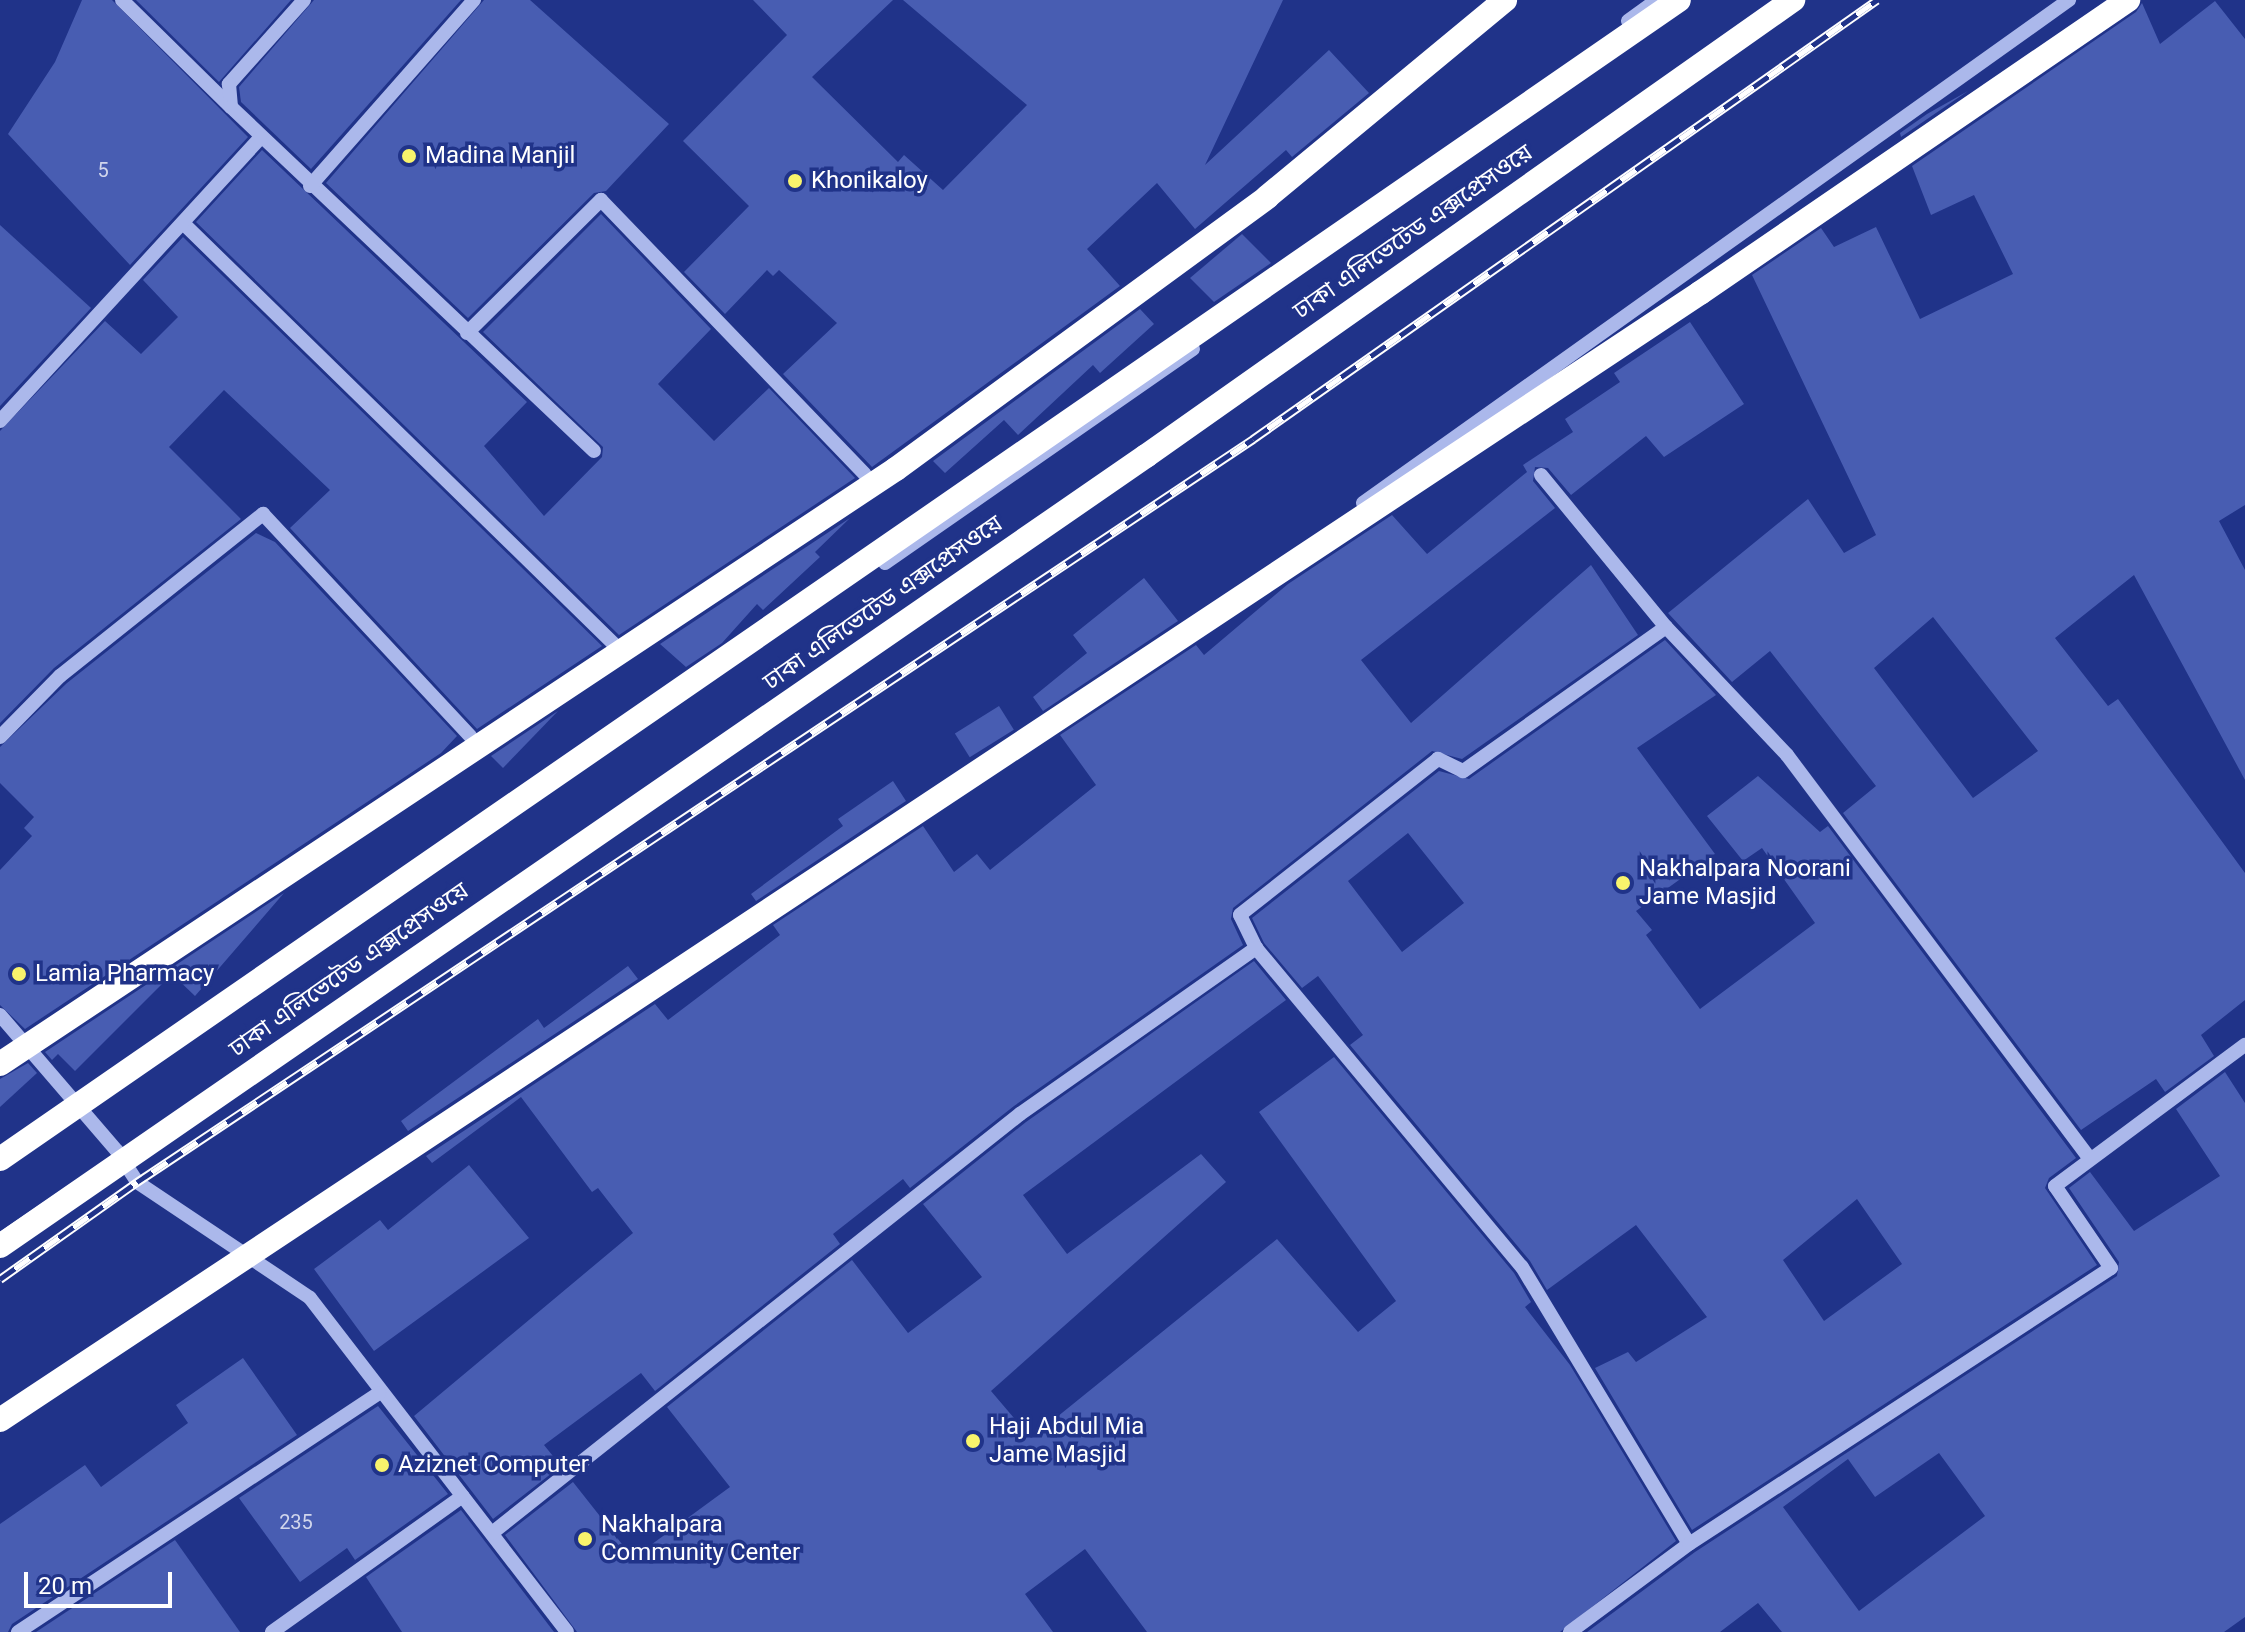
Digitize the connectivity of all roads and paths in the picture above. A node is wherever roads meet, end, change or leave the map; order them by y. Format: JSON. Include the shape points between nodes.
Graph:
{"nodes":[{"id":1,"x":122,"y":0,"type":"edge"},
{"id":2,"x":304,"y":0,"type":"edge"},
{"id":3,"x":474,"y":0,"type":"edge"},
{"id":4,"x":1505,"y":0,"type":"edge"},
{"id":5,"x":1657,"y":0,"type":"edge"},
{"id":6,"x":1679,"y":0,"type":"edge"},
{"id":7,"x":1793,"y":0,"type":"edge"},
{"id":8,"x":2069,"y":0,"type":"edge"},
{"id":9,"x":2128,"y":0,"type":"edge"},
{"id":10,"x":231,"y":107,"type":"junction"},
{"id":11,"x":260,"y":138,"type":"junction"},
{"id":12,"x":310,"y":186,"type":"junction"},
{"id":13,"x":185,"y":225,"type":"junction"},
{"id":14,"x":467,"y":333,"type":"junction"},
{"id":15,"x":0,"y":421,"type":"edge"},
{"id":16,"x":594,"y":451,"type":"dead end"},
{"id":17,"x":865,"y":474,"type":"dead end"},
{"id":18,"x":1541,"y":475,"type":"dead end"},
{"id":19,"x":1666,"y":627,"type":"junction"},
{"id":20,"x":616,"y":646,"type":"dead end"},
{"id":21,"x":1133,"y":666,"type":"dead end"},
{"id":22,"x":470,"y":736,"type":"dead end"},
{"id":23,"x":0,"y":737,"type":"edge"},
{"id":24,"x":1256,"y":948,"type":"junction"},
{"id":25,"x":0,"y":1015,"type":"edge"},
{"id":26,"x":2245,"y":1045,"type":"edge"},
{"id":27,"x":0,"y":1064,"type":"edge"},
{"id":28,"x":80,"y":1108,"type":"junction"},
{"id":29,"x":2090,"y":1159,"type":"junction"},
{"id":30,"x":0,"y":1160,"type":"edge"},
{"id":31,"x":0,"y":1246,"type":"edge"},
{"id":32,"x":379,"y":1393,"type":"junction"},
{"id":33,"x":0,"y":1420,"type":"edge"},
{"id":34,"x":463,"y":1496,"type":"junction"},
{"id":35,"x":492,"y":1533,"type":"junction"},
{"id":36,"x":1689,"y":1544,"type":"junction"},
{"id":37,"x":18,"y":1632,"type":"edge"},
{"id":38,"x":272,"y":1632,"type":"edge"},
{"id":39,"x":567,"y":1632,"type":"edge"},
{"id":40,"x":1570,"y":1632,"type":"edge"}],
"edges":[{"from":1,"to":10,"type":"street"},
{"from":2,"to":10,"type":"street","via":[[229,84]]},
{"from":3,"to":12,"type":"street"},
{"from":4,"to":27,"type":"highway","bridge":true,"via":[[1267,197],[896,469]]},
{"from":5,"to":28,"type":"street","via":[[1119,403]]},
{"from":6,"to":30,"type":"highway","name":"ঢাকা এলিভেটেড এক্সপ্রেসওয়ে","bridge":true},
{"from":7,"to":31,"type":"highway","name":"ঢাকা এলিভেটেড এক্সপ্রেসওয়ে","bridge":true,"via":[[1146,456]]},
{"from":8,"to":21,"type":"street"},
{"from":9,"to":33,"type":"highway","bridge":true,"via":[[1700,293]]},
{"from":10,"to":11,"type":"street"},
{"from":11,"to":12,"type":"street"},
{"from":11,"to":13,"type":"street"},
{"from":12,"to":14,"type":"street"},
{"from":13,"to":15,"type":"street"},
{"from":13,"to":20,"type":"street"},
{"from":14,"to":16,"type":"street"},
{"from":14,"to":17,"type":"street","via":[[601,200]]},
{"from":18,"to":19,"type":"street"},
{"from":19,"to":24,"type":"street","via":[[1463,771],[1438,759],[1240,915]]},
{"from":19,"to":29,"type":"street","via":[[1787,755]]},
{"from":22,"to":23,"type":"street","via":[[263,514],[60,676]]},
{"from":24,"to":35,"type":"street","via":[[1020,1114]]},
{"from":24,"to":36,"type":"street","via":[[1522,1267]]},
{"from":25,"to":28,"type":"street"},
{"from":26,"to":29,"type":"street"},
{"from":28,"to":30,"type":"street"},
{"from":28,"to":32,"type":"street","via":[[137,1182],[310,1298]]},
{"from":29,"to":36,"type":"street","via":[[2055,1186],[2111,1268]]},
{"from":32,"to":34,"type":"street"},
{"from":32,"to":37,"type":"street"},
{"from":34,"to":35,"type":"street"},
{"from":34,"to":38,"type":"street"},
{"from":35,"to":39,"type":"street"},
{"from":36,"to":40,"type":"street"}]}
